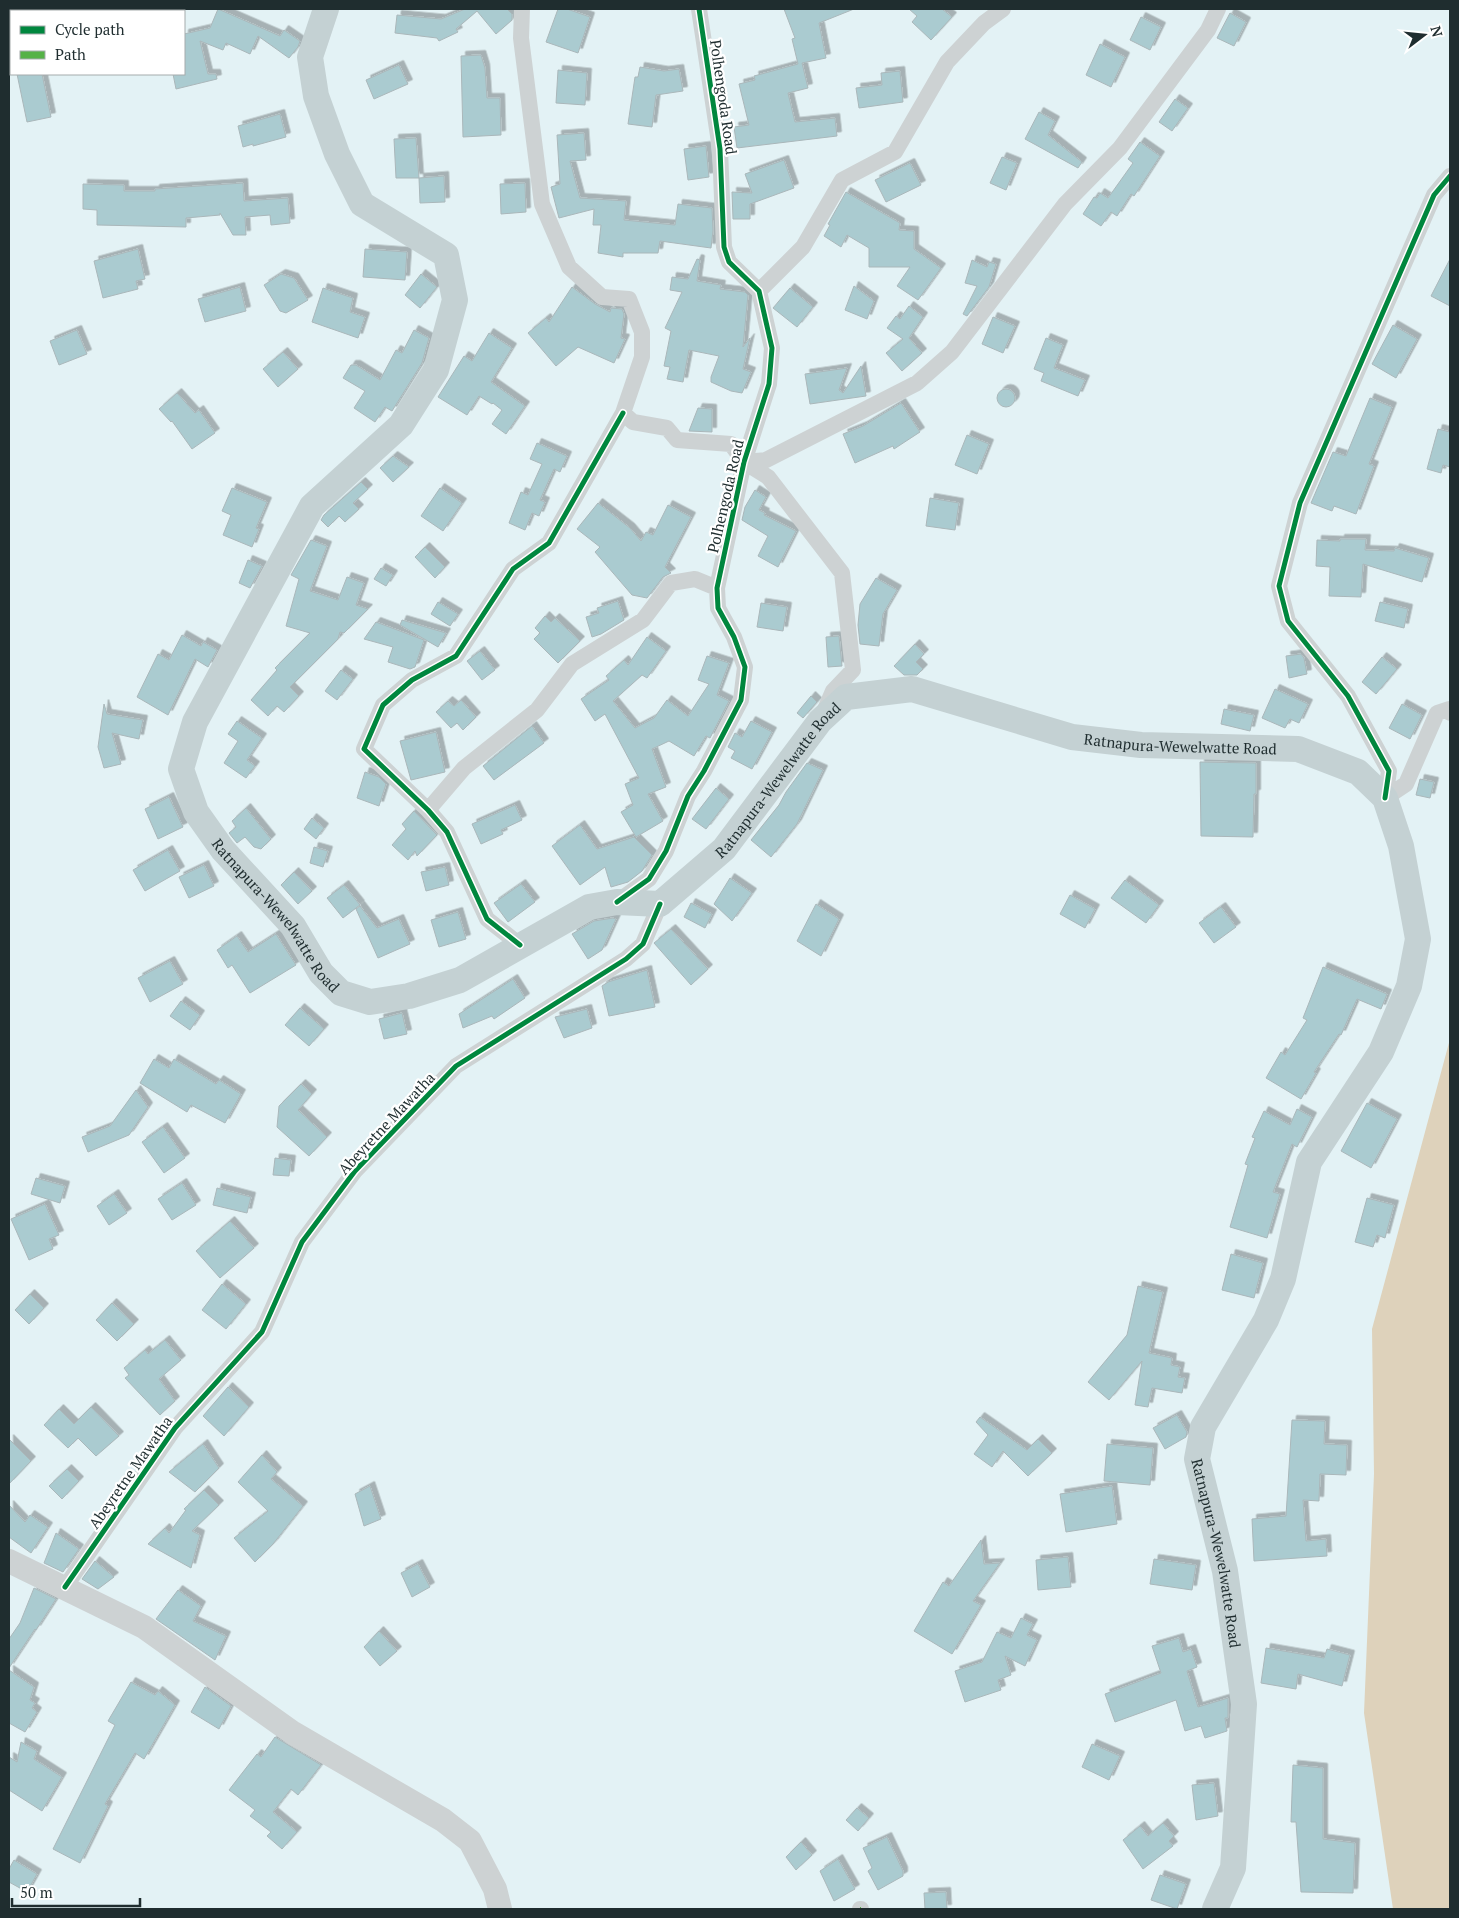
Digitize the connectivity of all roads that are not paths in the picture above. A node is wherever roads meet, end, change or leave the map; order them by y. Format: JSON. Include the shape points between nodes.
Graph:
{"nodes":[{"id":1,"x":326,"y":9,"type":"edge"},
{"id":2,"x":522,"y":9,"type":"edge"},
{"id":3,"x":699,"y":9,"type":"edge"},
{"id":4,"x":1003,"y":9,"type":"edge"},
{"id":5,"x":1218,"y":9,"type":"edge"},
{"id":6,"x":1450,"y":176,"type":"edge"},
{"id":7,"x":759,"y":291,"type":"junction"},
{"id":8,"x":623,"y":413,"type":"junction"},
{"id":9,"x":744,"y":462,"type":"junction"},
{"id":10,"x":717,"y":588,"type":"junction"},
{"id":11,"x":1450,"y":713,"type":"edge"},
{"id":12,"x":820,"y":721,"type":"junction"},
{"id":13,"x":1385,"y":798,"type":"junction"},
{"id":14,"x":428,"y":810,"type":"junction"},
{"id":15,"x":617,"y":902,"type":"junction"},
{"id":16,"x":660,"y":904,"type":"junction"},
{"id":17,"x":520,"y":945,"type":"junction"},
{"id":18,"x":9,"y":1561,"type":"edge"},
{"id":19,"x":65,"y":1587,"type":"junction"},
{"id":20,"x":500,"y":1909,"type":"edge"},
{"id":21,"x":1215,"y":1909,"type":"edge"}],
"edges":[{"from":1,"to":17,"type":"main road","name":"Ratnapura-Wewelwatte Road","via":[[310,57],[316,96],[337,154],[362,204],[446,254],[455,300],[436,370],[401,424],[312,506],[195,722],[181,768],[196,812],[223,850],[293,926],[321,973],[341,993],[370,1002],[409,996],[460,980]]},
{"from":2,"to":8,"type":"street","via":[[521,38],[542,204],[569,268],[602,297],[629,299],[642,332],[642,357]]},
{"from":3,"to":7,"type":"street","name":"Polhengoda Road","via":[[720,149],[724,247],[729,262]]},
{"from":4,"to":7,"type":"street","via":[[984,23],[947,62],[895,152],[842,180],[803,247]]},
{"from":5,"to":9,"type":"street","via":[[1208,30],[1120,148],[1065,204],[952,352],[917,383],[766,460]]},
{"from":6,"to":13,"type":"street","via":[[1432,199],[1300,503],[1279,586],[1288,621],[1348,696],[1389,772]]},
{"from":7,"to":9,"type":"street","name":"Polhengoda Road","via":[[772,348],[769,384]]},
{"from":8,"to":9,"type":"street","via":[[633,422],[667,428],[677,440],[731,444]]},
{"from":8,"to":14,"type":"street","via":[[549,543],[513,570],[456,656],[412,680],[383,705],[364,749]]},
{"from":9,"to":10,"type":"street","name":"Polhengoda Road"},
{"from":9,"to":12,"type":"street","via":[[768,477],[842,573],[853,670],[833,691]]},
{"from":10,"to":14,"type":"street","via":[[695,579],[671,583],[643,620],[572,664],[538,710],[464,768]]},
{"from":10,"to":15,"type":"street","name":"Polhengoda Road","via":[[718,608],[745,667],[741,700],[688,796],[666,851],[649,879]]},
{"from":11,"to":13,"type":"street","via":[[1449,709],[1437,713],[1406,784]]},
{"from":12,"to":13,"type":"main road","name":"Ratnapura-Wewelwatte Road","via":[[846,697],[912,689],[1072,737],[1141,745],[1298,749],[1358,772]]},
{"from":12,"to":16,"type":"main road","name":"Ratnapura-Wewelwatte Road","via":[[724,849]]},
{"from":13,"to":21,"type":"main road","name":"Ratnapura-Wewelwatte Road","via":[[1401,846],[1418,938],[1409,986],[1381,1052],[1309,1162],[1283,1278],[1266,1320],[1203,1427],[1197,1459],[1225,1571],[1244,1704],[1233,1868]]},
{"from":14,"to":17,"type":"street","via":[[447,832],[487,918]]},
{"from":15,"to":16,"type":"main road","name":"Ratnapura-Wewelwatte Road"},
{"from":15,"to":17,"type":"main road","name":"Ratnapura-Wewelwatte Road","via":[[589,907]]},
{"from":16,"to":19,"type":"street","name":"Abeyretne Mawatha","via":[[643,944],[626,959],[456,1066],[355,1171],[302,1242],[262,1332],[174,1428]]},
{"from":18,"to":19,"type":"street"},
{"from":19,"to":20,"type":"street","via":[[144,1627],[294,1733],[443,1820],[470,1841],[495,1888]]}]}
